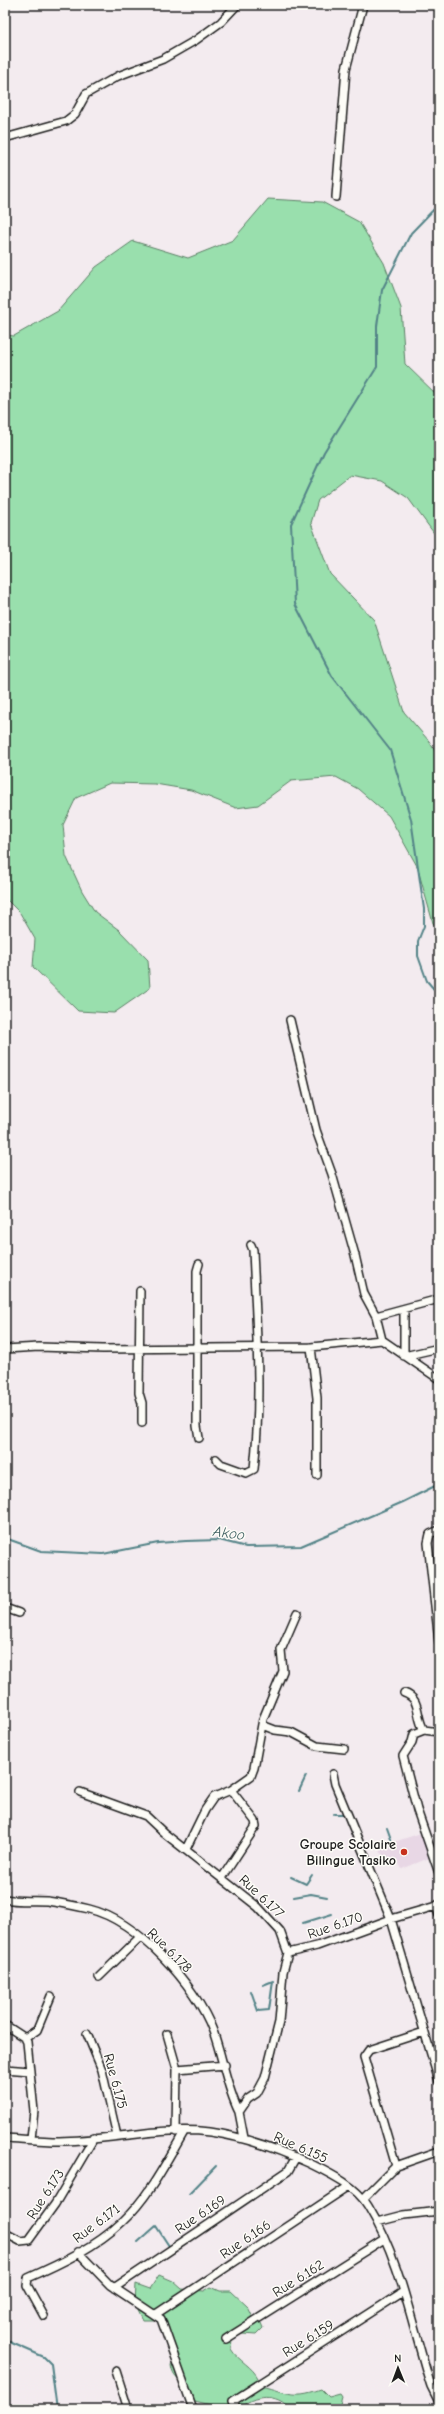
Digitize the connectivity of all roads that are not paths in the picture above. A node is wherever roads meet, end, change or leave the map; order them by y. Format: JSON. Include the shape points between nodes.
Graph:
{"nodes":[{"id":1,"x":237,"y":5,"type":"edge"},
{"id":2,"x":362,"y":5,"type":"edge"},
{"id":3,"x":5,"y":138,"type":"edge"},
{"id":4,"x":336,"y":197,"type":"dead end"},
{"id":5,"x":290,"y":1020,"type":"dead end"},
{"id":6,"x":251,"y":1245,"type":"dead end"},
{"id":7,"x":199,"y":1264,"type":"dead end"},
{"id":8,"x":140,"y":1291,"type":"dead end"},
{"id":9,"x":439,"y":1299,"type":"edge"},
{"id":10,"x":404,"y":1310,"type":"junction"},
{"id":11,"x":376,"y":1316,"type":"junction"},
{"id":12,"x":382,"y":1340,"type":"junction"},
{"id":13,"x":311,"y":1347,"type":"junction"},
{"id":14,"x":141,"y":1348,"type":"junction"},
{"id":15,"x":198,"y":1348,"type":"junction"},
{"id":16,"x":257,"y":1348,"type":"junction"},
{"id":17,"x":439,"y":1348,"type":"edge"},
{"id":18,"x":5,"y":1350,"type":"edge"},
{"id":19,"x":404,"y":1356,"type":"junction"},
{"id":20,"x":439,"y":1379,"type":"edge"},
{"id":21,"x":142,"y":1422,"type":"dead end"},
{"id":22,"x":199,"y":1438,"type":"dead end"},
{"id":23,"x":216,"y":1459,"type":"dead end"},
{"id":24,"x":317,"y":1475,"type":"dead end"},
{"id":25,"x":439,"y":1530,"type":"edge"},
{"id":26,"x":437,"y":1596,"type":"edge"},
{"id":27,"x":5,"y":1608,"type":"edge"},
{"id":28,"x":18,"y":1613,"type":"dead end"},
{"id":29,"x":297,"y":1613,"type":"dead end"},
{"id":30,"x":439,"y":1642,"type":"edge"},
{"id":31,"x":439,"y":1662,"type":"edge"},
{"id":32,"x":439,"y":1683,"type":"edge"},
{"id":33,"x":404,"y":1692,"type":"dead end"},
{"id":34,"x":262,"y":1725,"type":"junction"},
{"id":35,"x":424,"y":1730,"type":"junction"},
{"id":36,"x":439,"y":1732,"type":"edge"},
{"id":37,"x":344,"y":1749,"type":"dead end"},
{"id":38,"x":333,"y":1774,"type":"dead end"},
{"id":39,"x":231,"y":1790,"type":"junction"},
{"id":40,"x":80,"y":1792,"type":"dead end"},
{"id":41,"x":186,"y":1849,"type":"junction"},
{"id":42,"x":439,"y":1873,"type":"edge"},
{"id":43,"x":222,"y":1878,"type":"junction"},
{"id":44,"x":5,"y":1899,"type":"edge"},
{"id":45,"x":437,"y":1905,"type":"edge"},
{"id":46,"x":439,"y":1915,"type":"edge"},
{"id":47,"x":391,"y":1919,"type":"junction"},
{"id":48,"x":140,"y":1937,"type":"junction"},
{"id":49,"x":288,"y":1953,"type":"junction"},
{"id":50,"x":99,"y":1977,"type":"dead end"},
{"id":51,"x":52,"y":1996,"type":"dead end"},
{"id":52,"x":5,"y":2025,"type":"edge"},
{"id":53,"x":424,"y":2032,"type":"junction"},
{"id":54,"x":87,"y":2034,"type":"dead end"},
{"id":55,"x":167,"y":2034,"type":"dead end"},
{"id":56,"x":25,"y":2038,"type":"junction"},
{"id":57,"x":225,"y":2065,"type":"junction"},
{"id":58,"x":5,"y":2069,"type":"edge"},
{"id":59,"x":177,"y":2069,"type":"junction"},
{"id":60,"x":30,"y":2071,"type":"junction"},
{"id":61,"x":439,"y":2081,"type":"edge"},
{"id":62,"x":239,"y":2112,"type":"junction"},
{"id":63,"x":176,"y":2132,"type":"junction"},
{"id":64,"x":184,"y":2132,"type":"junction"},
{"id":65,"x":117,"y":2136,"type":"junction"},
{"id":66,"x":5,"y":2138,"type":"edge"},
{"id":67,"x":94,"y":2138,"type":"junction"},
{"id":68,"x":244,"y":2138,"type":"junction"},
{"id":69,"x":31,"y":2139,"type":"junction"},
{"id":70,"x":439,"y":2151,"type":"edge"},
{"id":71,"x":296,"y":2157,"type":"junction"},
{"id":72,"x":396,"y":2166,"type":"junction"},
{"id":73,"x":349,"y":2186,"type":"junction"},
{"id":74,"x":363,"y":2199,"type":"junction"},
{"id":75,"x":439,"y":2211,"type":"edge"},
{"id":76,"x":377,"y":2222,"type":"junction"},
{"id":77,"x":5,"y":2233,"type":"edge"},
{"id":78,"x":384,"y":2239,"type":"junction"},
{"id":79,"x":78,"y":2252,"type":"junction"},
{"id":80,"x":114,"y":2288,"type":"junction"},
{"id":81,"x":403,"y":2292,"type":"junction"},
{"id":82,"x":156,"y":2314,"type":"junction"},
{"id":83,"x":44,"y":2316,"type":"dead end"},
{"id":84,"x":226,"y":2339,"type":"dead end"},
{"id":85,"x":116,"y":2371,"type":"dead end"},
{"id":86,"x":439,"y":2402,"type":"edge"},
{"id":87,"x":128,"y":2409,"type":"edge"},
{"id":88,"x":193,"y":2409,"type":"edge"},
{"id":89,"x":236,"y":2409,"type":"edge"}],
"edges":[{"from":1,"to":3,"type":"street","via":[[221,22],[196,40],[163,59],[118,76],[86,94],[75,114],[66,121]]},
{"from":2,"to":4,"type":"street","via":[[346,69]]},
{"from":5,"to":11,"type":"street","via":[[316,1130],[332,1174],[364,1294]]},
{"from":6,"to":16,"type":"street"},
{"from":7,"to":15,"type":"street"},
{"from":8,"to":14,"type":"street"},
{"from":9,"to":10,"type":"street"},
{"from":10,"to":11,"type":"street"},
{"from":10,"to":19,"type":"street"},
{"from":11,"to":12,"type":"street"},
{"from":12,"to":13,"type":"street"},
{"from":12,"to":19,"type":"street"},
{"from":13,"to":16,"type":"street"},
{"from":13,"to":24,"type":"street","via":[[317,1398]]},
{"from":14,"to":15,"type":"street"},
{"from":14,"to":18,"type":"street","via":[[39,1347]]},
{"from":14,"to":21,"type":"street","via":[[139,1393]]},
{"from":15,"to":16,"type":"street"},
{"from":15,"to":22,"type":"street"},
{"from":16,"to":23,"type":"street","via":[[254,1469],[246,1473],[221,1464]]},
{"from":17,"to":19,"type":"street"},
{"from":19,"to":20,"type":"street"},
{"from":25,"to":26,"type":"street","via":[[430,1534],[428,1543],[432,1584]]},
{"from":26,"to":30,"type":"street"},
{"from":27,"to":28,"type":"street"},
{"from":29,"to":34,"type":"street","via":[[281,1650],[283,1671],[273,1690]]},
{"from":31,"to":32,"type":"street"},
{"from":33,"to":35,"type":"street","via":[[417,1703]]},
{"from":34,"to":37,"type":"street","via":[[291,1732],[317,1746]]},
{"from":34,"to":39,"type":"street","via":[[251,1776]]},
{"from":35,"to":36,"type":"street"},
{"from":35,"to":42,"type":"street","via":[[414,1734],[403,1756],[417,1810]]},
{"from":38,"to":47,"type":"street"},
{"from":39,"to":41,"type":"street","via":[[214,1797]]},
{"from":39,"to":43,"type":"street","via":[[255,1821],[256,1826]]},
{"from":40,"to":41,"type":"street","name":"Rue 6.177","via":[[150,1818],[164,1833]]},
{"from":41,"to":43,"type":"street","name":"Rue 6.177"},
{"from":43,"to":49,"type":"street","name":"Rue 6.177","via":[[258,1907],[280,1931]]},
{"from":44,"to":48,"type":"street","name":"Rue 6.178","via":[[48,1901],[101,1912]]},
{"from":45,"to":46,"type":"street"},
{"from":45,"to":47,"type":"street","name":"Rue 6.170"},
{"from":47,"to":49,"type":"street","name":"Rue 6.170","via":[[317,1946]]},
{"from":47,"to":53,"type":"street"},
{"from":48,"to":50,"type":"street"},
{"from":48,"to":57,"type":"street","name":"Rue 6.178","via":[[179,1974],[198,2001],[213,2030]]},
{"from":49,"to":62,"type":"street","via":[[282,1972],[279,2022],[265,2078],[257,2093],[248,2099]]},
{"from":51,"to":56,"type":"street","via":[[37,2030]]},
{"from":52,"to":56,"type":"street"},
{"from":53,"to":61,"type":"street"},
{"from":53,"to":72,"type":"street","via":[[369,2050],[364,2057]]},
{"from":54,"to":65,"type":"street","name":"Rue 6.175","via":[[102,2070]]},
{"from":55,"to":59,"type":"street"},
{"from":56,"to":60,"type":"street"},
{"from":57,"to":59,"type":"street"},
{"from":57,"to":62,"type":"street","name":"Rue 6.178","via":[[232,2097]]},
{"from":58,"to":60,"type":"street"},
{"from":59,"to":63,"type":"street"},
{"from":60,"to":69,"type":"street","via":[[34,2111]]},
{"from":62,"to":68,"type":"street"},
{"from":63,"to":64,"type":"street","name":"Rue 6.155"},
{"from":63,"to":65,"type":"street","name":"Rue 6.155"},
{"from":64,"to":68,"type":"street","name":"Rue 6.155","via":[[208,2132]]},
{"from":64,"to":79,"type":"street","name":"Rue 6.171","via":[[166,2164],[131,2212],[108,2234]]},
{"from":65,"to":67,"type":"street","name":"Rue 6.155"},
{"from":66,"to":69,"type":"street","name":"Rue 6.155"},
{"from":67,"to":69,"type":"street","name":"Rue 6.155","via":[[60,2141]]},
{"from":67,"to":77,"type":"street","name":"Rue 6.173","via":[[55,2204],[29,2240],[20,2241]]},
{"from":68,"to":71,"type":"street","name":"Rue 6.155"},
{"from":70,"to":72,"type":"street"},
{"from":71,"to":73,"type":"street","name":"Rue 6.155"},
{"from":71,"to":80,"type":"street","name":"Rue 6.169","via":[[288,2171]]},
{"from":72,"to":74,"type":"street"},
{"from":73,"to":74,"type":"street","name":"Rue 6.155"},
{"from":73,"to":82,"type":"street","name":"Rue 6.166"},
{"from":74,"to":76,"type":"street","name":"Rue 6.155"},
{"from":75,"to":76,"type":"street","via":[[404,2215]]},
{"from":76,"to":78,"type":"street","name":"Rue 6.155"},
{"from":78,"to":81,"type":"street","name":"Rue 6.155"},
{"from":78,"to":84,"type":"street","name":"Rue 6.162"},
{"from":79,"to":80,"type":"street"},
{"from":79,"to":83,"type":"street","name":"Rue 6.171","via":[[28,2278],[27,2285]]},
{"from":80,"to":82,"type":"street"},
{"from":81,"to":86,"type":"street","name":"Rue 6.155","via":[[431,2386]]},
{"from":81,"to":89,"type":"street","name":"Rue 6.159","via":[[233,2401]]},
{"from":82,"to":88,"type":"street","via":[[163,2324]]},
{"from":85,"to":87,"type":"street"}]}
